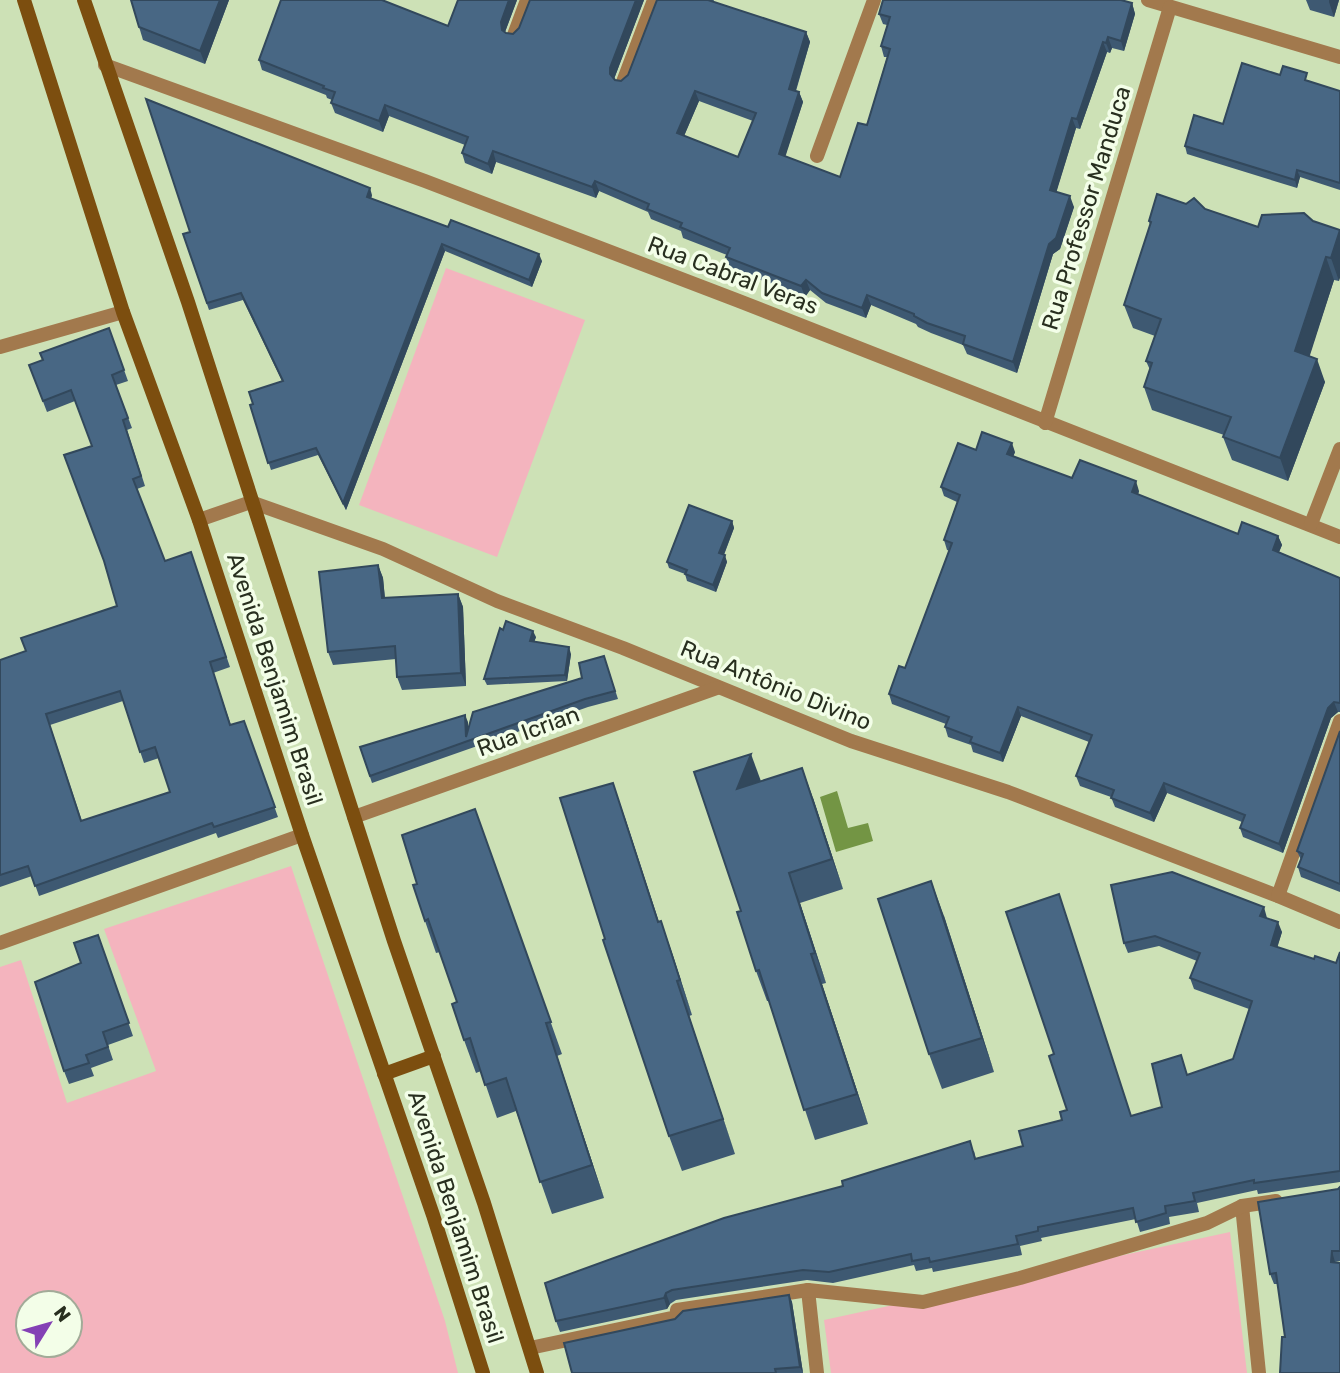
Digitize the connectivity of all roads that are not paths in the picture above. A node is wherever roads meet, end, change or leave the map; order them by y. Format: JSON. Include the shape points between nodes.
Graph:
{"nodes":[{"id":1,"x":24,"y":0,"type":"edge"},
{"id":2,"x":84,"y":0,"type":"edge"},
{"id":3,"x":527,"y":0,"type":"edge"},
{"id":4,"x":654,"y":0,"type":"edge"},
{"id":5,"x":874,"y":0,"type":"edge"},
{"id":6,"x":1148,"y":0,"type":"edge"},
{"id":7,"x":1170,"y":7,"type":"junction"},
{"id":8,"x":514,"y":35,"type":"edge"},
{"id":9,"x":1340,"y":57,"type":"edge"},
{"id":10,"x":105,"y":65,"type":"junction"},
{"id":11,"x":623,"y":82,"type":"edge"},
{"id":12,"x":817,"y":156,"type":"dead end"},
{"id":13,"x":123,"y":312,"type":"junction"},
{"id":14,"x":0,"y":347,"type":"edge"},
{"id":15,"x":1045,"y":423,"type":"junction"},
{"id":16,"x":1340,"y":449,"type":"edge"},
{"id":17,"x":251,"y":502,"type":"junction"},
{"id":18,"x":199,"y":520,"type":"junction"},
{"id":19,"x":1311,"y":524,"type":"junction"},
{"id":20,"x":1340,"y":537,"type":"edge"},
{"id":21,"x":717,"y":688,"type":"junction"},
{"id":22,"x":1340,"y":721,"type":"edge"},
{"id":23,"x":354,"y":817,"type":"junction"},
{"id":24,"x":302,"y":835,"type":"junction"},
{"id":25,"x":1278,"y":896,"type":"junction"},
{"id":26,"x":1340,"y":922,"type":"edge"},
{"id":27,"x":0,"y":943,"type":"edge"},
{"id":28,"x":434,"y":1056,"type":"junction"},
{"id":29,"x":384,"y":1074,"type":"junction"},
{"id":30,"x":1291,"y":1198,"type":"edge"},
{"id":31,"x":1242,"y":1206,"type":"junction"},
{"id":32,"x":808,"y":1290,"type":"junction"},
{"id":33,"x":530,"y":1348,"type":"junction"},
{"id":34,"x":483,"y":1373,"type":"edge"},
{"id":35,"x":537,"y":1373,"type":"edge"},
{"id":36,"x":817,"y":1373,"type":"edge"},
{"id":37,"x":1259,"y":1373,"type":"edge"}],
"edges":[{"from":1,"to":13,"type":"main road","name":"Avenida Benjamim Brasil"},
{"from":2,"to":10,"type":"main road","name":"Avenida Benjamim Brasil"},
{"from":3,"to":8,"type":"street"},
{"from":4,"to":11,"type":"street"},
{"from":5,"to":12,"type":"street"},
{"from":6,"to":7,"type":"street"},
{"from":7,"to":9,"type":"street"},
{"from":7,"to":15,"type":"street","name":"Rua Professor Manduca"},
{"from":10,"to":15,"type":"street","name":"Rua Cabral Veras","via":[[425,181]]},
{"from":10,"to":17,"type":"main road","name":"Avenida Benjamim Brasil","via":[[188,302]]},
{"from":13,"to":14,"type":"street"},
{"from":13,"to":18,"type":"main road","name":"Avenida Benjamim Brasil"},
{"from":15,"to":19,"type":"street","name":"Rua Cabral Veras"},
{"from":16,"to":19,"type":"street"},
{"from":17,"to":18,"type":"street"},
{"from":17,"to":21,"type":"street","name":"Rua Antônio Divino","via":[[383,549],[498,601]]},
{"from":17,"to":23,"type":"main road","name":"Avenida Benjamim Brasil"},
{"from":18,"to":24,"type":"main road","name":"Avenida Benjamim Brasil"},
{"from":19,"to":20,"type":"street","name":"Rua Cabral Veras"},
{"from":21,"to":23,"type":"street","name":"Rua Icrian"},
{"from":21,"to":25,"type":"street","name":"Rua Antônio Divino","via":[[851,741],[1009,792]]},
{"from":22,"to":25,"type":"street"},
{"from":23,"to":28,"type":"main road","name":"Avenida Benjamim Brasil"},
{"from":24,"to":27,"type":"street"},
{"from":24,"to":29,"type":"main road","name":"Avenida Benjamim Brasil"},
{"from":25,"to":26,"type":"street","name":"Rua Antônio Divino"},
{"from":28,"to":29,"type":"main road"},
{"from":28,"to":33,"type":"main road","name":"Avenida Benjamim Brasil"},
{"from":29,"to":34,"type":"main road","name":"Avenida Benjamim Brasil"},
{"from":30,"to":31,"type":"street"},
{"from":31,"to":32,"type":"street","via":[[1194,1227],[923,1302]]},
{"from":31,"to":37,"type":"street"},
{"from":32,"to":33,"type":"street","via":[[677,1310],[676,1317]]},
{"from":32,"to":36,"type":"street"},
{"from":33,"to":35,"type":"main road","name":"Avenida Benjamim Brasil"}]}
